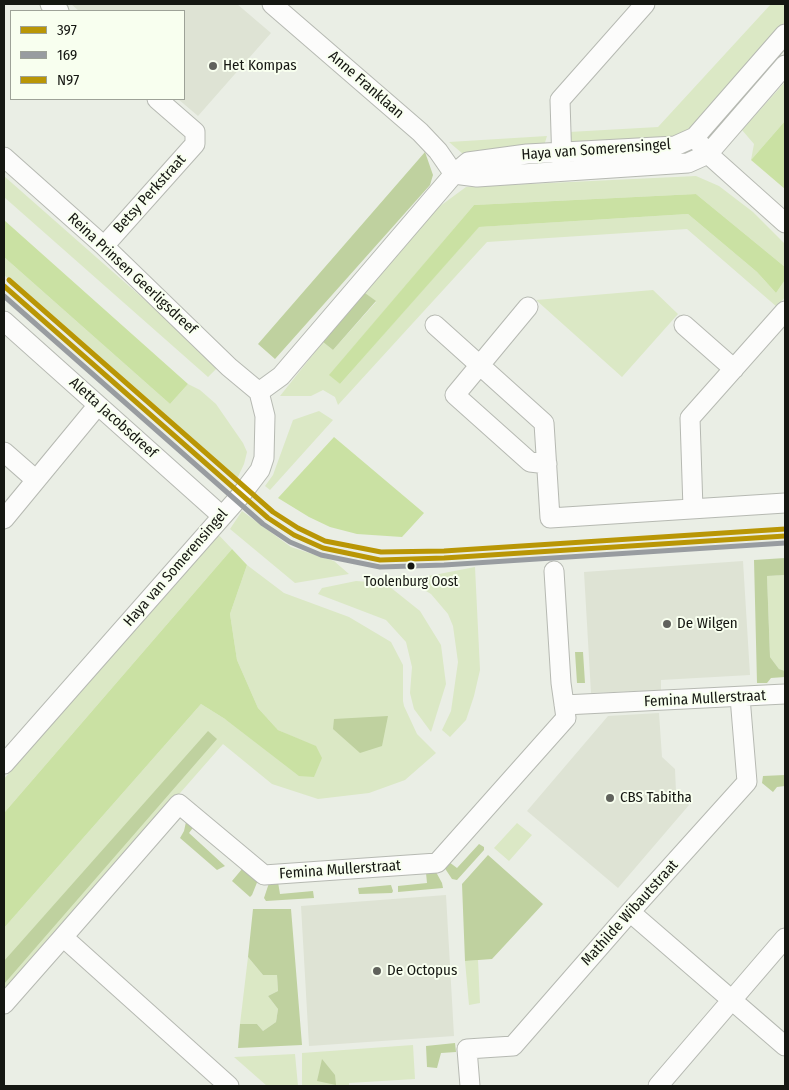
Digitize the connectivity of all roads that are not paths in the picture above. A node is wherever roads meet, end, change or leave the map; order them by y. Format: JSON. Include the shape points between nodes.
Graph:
{"nodes":[{"id":1,"x":272,"y":4,"type":"edge"},
{"id":2,"x":645,"y":4,"type":"edge"},
{"id":3,"x":785,"y":34,"type":"edge"},
{"id":4,"x":785,"y":65,"type":"edge"},
{"id":5,"x":158,"y":100,"type":"edge"},
{"id":6,"x":695,"y":137,"type":"junction"},
{"id":7,"x":561,"y":152,"type":"junction"},
{"id":8,"x":708,"y":154,"type":"junction"},
{"id":9,"x":4,"y":157,"type":"edge"},
{"id":10,"x":562,"y":172,"type":"junction"},
{"id":11,"x":454,"y":174,"type":"junction"},
{"id":12,"x":785,"y":222,"type":"edge"},
{"id":13,"x":104,"y":246,"type":"junction"},
{"id":14,"x":528,"y":307,"type":"dead end"},
{"id":15,"x":785,"y":311,"type":"edge"},
{"id":16,"x":4,"y":321,"type":"edge"},
{"id":17,"x":435,"y":325,"type":"dead end"},
{"id":18,"x":684,"y":325,"type":"dead end"},
{"id":19,"x":480,"y":366,"type":"junction"},
{"id":20,"x":734,"y":368,"type":"junction"},
{"id":21,"x":260,"y":392,"type":"junction"},
{"id":22,"x":98,"y":405,"type":"junction"},
{"id":23,"x":4,"y":452,"type":"edge"},
{"id":24,"x":547,"y":464,"type":"junction"},
{"id":25,"x":36,"y":480,"type":"junction"},
{"id":26,"x":785,"y":503,"type":"edge"},
{"id":27,"x":693,"y":509,"type":"junction"},
{"id":28,"x":222,"y":516,"type":"junction"},
{"id":29,"x":4,"y":519,"type":"edge"},
{"id":30,"x":554,"y":571,"type":"dead end"},
{"id":31,"x":785,"y":694,"type":"edge"},
{"id":32,"x":740,"y":697,"type":"junction"},
{"id":33,"x":564,"y":705,"type":"junction"},
{"id":34,"x":4,"y":764,"type":"edge"},
{"id":35,"x":630,"y":912,"type":"junction"},
{"id":36,"x":63,"y":937,"type":"junction"},
{"id":37,"x":785,"y":938,"type":"edge"},
{"id":38,"x":732,"y":999,"type":"junction"},
{"id":39,"x":4,"y":1004,"type":"edge"},
{"id":40,"x":785,"y":1046,"type":"edge"},
{"id":41,"x":229,"y":1086,"type":"edge"},
{"id":42,"x":470,"y":1086,"type":"edge"},
{"id":43,"x":658,"y":1086,"type":"edge"}],
"edges":[{"from":1,"to":11,"type":"street","name":"Anne Franklaan","via":[[420,132]]},
{"from":2,"to":7,"type":"street","via":[[560,100]]},
{"from":3,"to":6,"type":"street","name":"Haya van Somerensingel"},
{"from":4,"to":8,"type":"street","name":"Haya van Somerensingel"},
{"from":5,"to":13,"type":"street","name":"Betsy Perkstraat","via":[[195,132],[195,144]]},
{"from":6,"to":7,"type":"street","name":"Haya van Somerensingel","via":[[675,146]]},
{"from":6,"to":8,"type":"street"},
{"from":7,"to":10,"type":"street"},
{"from":7,"to":11,"type":"street","name":"Haya van Somerensingel","via":[[468,162]]},
{"from":8,"to":10,"type":"street","name":"Haya van Somerensingel","via":[[688,163]]},
{"from":8,"to":12,"type":"street"},
{"from":9,"to":13,"type":"street","name":"Reina Prinsen Geerligsdreef"},
{"from":10,"to":11,"type":"street","name":"Haya van Somerensingel","via":[[477,177]]},
{"from":11,"to":21,"type":"street","name":"Haya van Somerensingel","via":[[281,376]]},
{"from":13,"to":21,"type":"street","name":"Reina Prinsen Geerligsdreef","via":[[229,367]]},
{"from":14,"to":19,"type":"street"},
{"from":15,"to":20,"type":"street"},
{"from":16,"to":22,"type":"street","name":"Aletta Jacobsdreef"},
{"from":17,"to":19,"type":"street"},
{"from":18,"to":20,"type":"street"},
{"from":19,"to":24,"type":"street","via":[[544,423]]},
{"from":19,"to":24,"type":"street","via":[[455,395],[530,462]]},
{"from":20,"to":27,"type":"street","via":[[690,418]]},
{"from":21,"to":28,"type":"street","name":"Haya van Somerensingel","via":[[265,416],[264,458],[260,470]]},
{"from":22,"to":25,"type":"street"},
{"from":22,"to":28,"type":"street","name":"Aletta Jacobsdreef"},
{"from":23,"to":25,"type":"street"},
{"from":24,"to":27,"type":"street","via":[[550,518]]},
{"from":25,"to":29,"type":"street"},
{"from":26,"to":27,"type":"street"},
{"from":28,"to":34,"type":"street","name":"Haya van Somerensingel"},
{"from":30,"to":33,"type":"street","name":"Femina Mullerstraat"},
{"from":31,"to":32,"type":"street","name":"Femina Mullerstraat"},
{"from":32,"to":33,"type":"street","name":"Femina Mullerstraat"},
{"from":32,"to":35,"type":"street","name":"Mathilde Wibautstraat","via":[[747,782]]},
{"from":33,"to":36,"type":"street","name":"Femina Mullerstraat","via":[[566,718],[437,863],[264,875],[179,804]]},
{"from":35,"to":38,"type":"street"},
{"from":35,"to":42,"type":"street","name":"Mathilde Wibautstraat","via":[[513,1046],[467,1049]]},
{"from":36,"to":39,"type":"street","name":"Femina Mullerstraat"},
{"from":36,"to":41,"type":"street"},
{"from":37,"to":38,"type":"street"},
{"from":38,"to":40,"type":"street"},
{"from":38,"to":43,"type":"street"}]}
